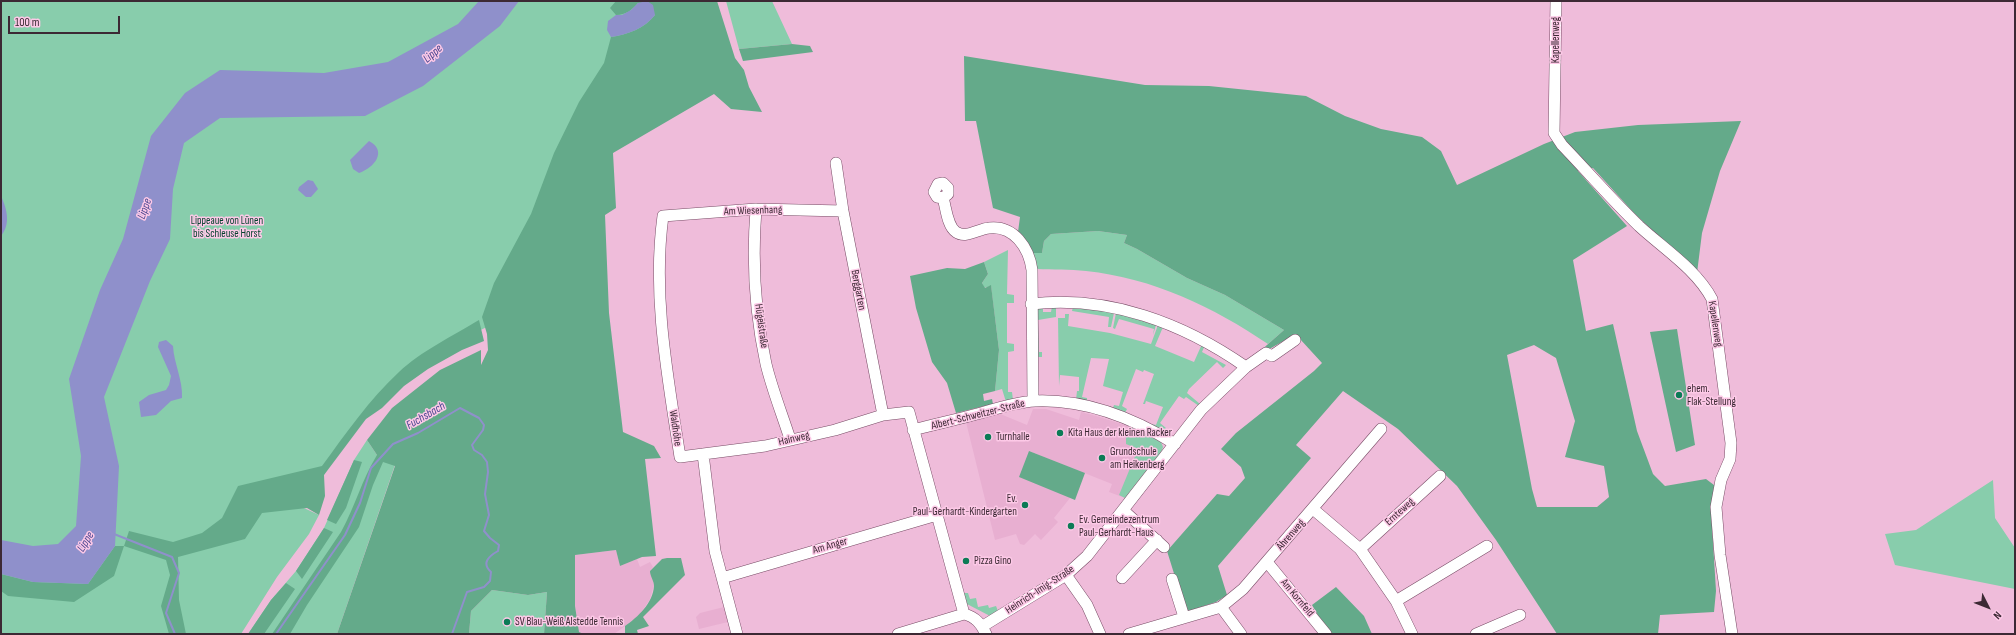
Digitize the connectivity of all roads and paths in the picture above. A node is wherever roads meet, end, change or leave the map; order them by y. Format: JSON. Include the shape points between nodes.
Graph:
{"nodes":[{"id":1,"x":1556,"y":1,"type":"edge"},
{"id":2,"x":836,"y":163,"type":"dead end"},
{"id":3,"x":943,"y":198,"type":"dead end"},
{"id":4,"x":756,"y":209,"type":"junction"},
{"id":5,"x":843,"y":212,"type":"junction"},
{"id":6,"x":663,"y":216,"type":"joint"},
{"id":7,"x":1031,"y":304,"type":"junction"},
{"id":8,"x":1294,"y":340,"type":"dead end"},
{"id":9,"x":1246,"y":366,"type":"junction"},
{"id":10,"x":1033,"y":401,"type":"junction"},
{"id":11,"x":883,"y":416,"type":"junction"},
{"id":12,"x":1381,"y":429,"type":"dead end"},
{"id":13,"x":913,"y":430,"type":"junction"},
{"id":14,"x":790,"y":439,"type":"junction"},
{"id":15,"x":1175,"y":444,"type":"junction"},
{"id":16,"x":703,"y":454,"type":"junction"},
{"id":17,"x":1440,"y":476,"type":"dead end"},
{"id":18,"x":1314,"y":509,"type":"junction"},
{"id":19,"x":1124,"y":511,"type":"junction"},
{"id":20,"x":937,"y":515,"type":"junction"},
{"id":21,"x":1487,"y":546,"type":"dead end"},
{"id":22,"x":1360,"y":549,"type":"junction"},
{"id":23,"x":1267,"y":562,"type":"junction"},
{"id":24,"x":1066,"y":575,"type":"junction"},
{"id":25,"x":722,"y":578,"type":"junction"},
{"id":26,"x":1122,"y":578,"type":"dead end"},
{"id":27,"x":1172,"y":579,"type":"dead end"},
{"id":28,"x":1396,"y":601,"type":"junction"},
{"id":29,"x":1221,"y":607,"type":"junction"},
{"id":30,"x":964,"y":614,"type":"junction"},
{"id":31,"x":1520,"y":615,"type":"dead end"},
{"id":32,"x":1184,"y":617,"type":"junction"},
{"id":33,"x":984,"y":630,"type":"edge"},
{"id":34,"x":737,"y":634,"type":"edge"},
{"id":35,"x":898,"y":634,"type":"edge"},
{"id":36,"x":1100,"y":634,"type":"edge"},
{"id":37,"x":1129,"y":634,"type":"edge"},
{"id":38,"x":1241,"y":634,"type":"edge"},
{"id":39,"x":1326,"y":634,"type":"edge"},
{"id":40,"x":1412,"y":634,"type":"edge"},
{"id":41,"x":1476,"y":634,"type":"edge"},
{"id":42,"x":1732,"y":634,"type":"edge"}],
"edges":[{"from":1,"to":42,"type":"street","name":"Kapellenweg","via":[[1554,133],[1562,145],[1626,213],[1696,276],[1712,299],[1731,443],[1730,459],[1721,480],[1716,507],[1720,555]]},
{"from":2,"to":5,"type":"street","name":"Berggarten"},
{"from":3,"to":7,"type":"street","via":[[951,225],[956,232],[965,235],[987,228],[1002,228],[1020,240],[1028,253],[1032,270]]},
{"from":4,"to":5,"type":"street","name":"Am Wiesenhang"},
{"from":4,"to":6,"type":"street","name":"Am Wiesenhang"},
{"from":4,"to":14,"type":"street","name":"Hügelstraße","via":[[754,267],[766,364]]},
{"from":5,"to":11,"type":"street","name":"Berggarten"},
{"from":6,"to":16,"type":"street","name":"Waldhöhe","via":[[660,306],[680,457]]},
{"from":7,"to":9,"type":"street","via":[[1074,302],[1124,309],[1200,337]]},
{"from":7,"to":10,"type":"street"},
{"from":8,"to":9,"type":"street","name":"Heinrich-Imig-Straße","via":[[1272,356],[1266,353]]},
{"from":9,"to":15,"type":"street","name":"Heinrich-Imig-Straße","via":[[1201,410]]},
{"from":10,"to":13,"type":"street","name":"Albert-Schweitzer-Straße"},
{"from":10,"to":15,"type":"street","name":"Albert-Schweitzer-Straße","via":[[1073,404],[1115,414],[1147,427]]},
{"from":11,"to":13,"type":"street","via":[[909,412]]},
{"from":11,"to":14,"type":"street","name":"Hainweg","via":[[836,430]]},
{"from":12,"to":18,"type":"street","name":"Ährenweg"},
{"from":13,"to":20,"type":"street"},
{"from":14,"to":16,"type":"street","name":"Hainweg","via":[[765,446]]},
{"from":15,"to":19,"type":"street","name":"Heinrich-Imig-Straße"},
{"from":16,"to":25,"type":"street","via":[[713,536]]},
{"from":17,"to":22,"type":"street","name":"Ernteweg"},
{"from":18,"to":22,"type":"street"},
{"from":18,"to":23,"type":"street","name":"Ährenweg"},
{"from":19,"to":24,"type":"street","name":"Heinrich-Imig-Straße","via":[[1087,556]]},
{"from":19,"to":26,"type":"street","via":[[1160,544]]},
{"from":20,"to":25,"type":"street","name":"Am Anger"},
{"from":20,"to":30,"type":"street"},
{"from":21,"to":28,"type":"street"},
{"from":22,"to":28,"type":"street"},
{"from":23,"to":29,"type":"street","name":"Ährenweg","via":[[1243,589]]},
{"from":23,"to":39,"type":"street","name":"Am Kornfeld"},
{"from":24,"to":33,"type":"street","name":"Heinrich-Imig-Straße"},
{"from":24,"to":36,"type":"street","via":[[1087,605]]},
{"from":25,"to":34,"type":"street"},
{"from":27,"to":32,"type":"street"},
{"from":28,"to":40,"type":"street"},
{"from":29,"to":32,"type":"street","name":"Ährenweg"},
{"from":29,"to":38,"type":"street"},
{"from":30,"to":33,"type":"street","via":[[971,616]]},
{"from":30,"to":35,"type":"street"},
{"from":31,"to":41,"type":"street"},
{"from":32,"to":37,"type":"street","name":"Ährenweg"}]}
